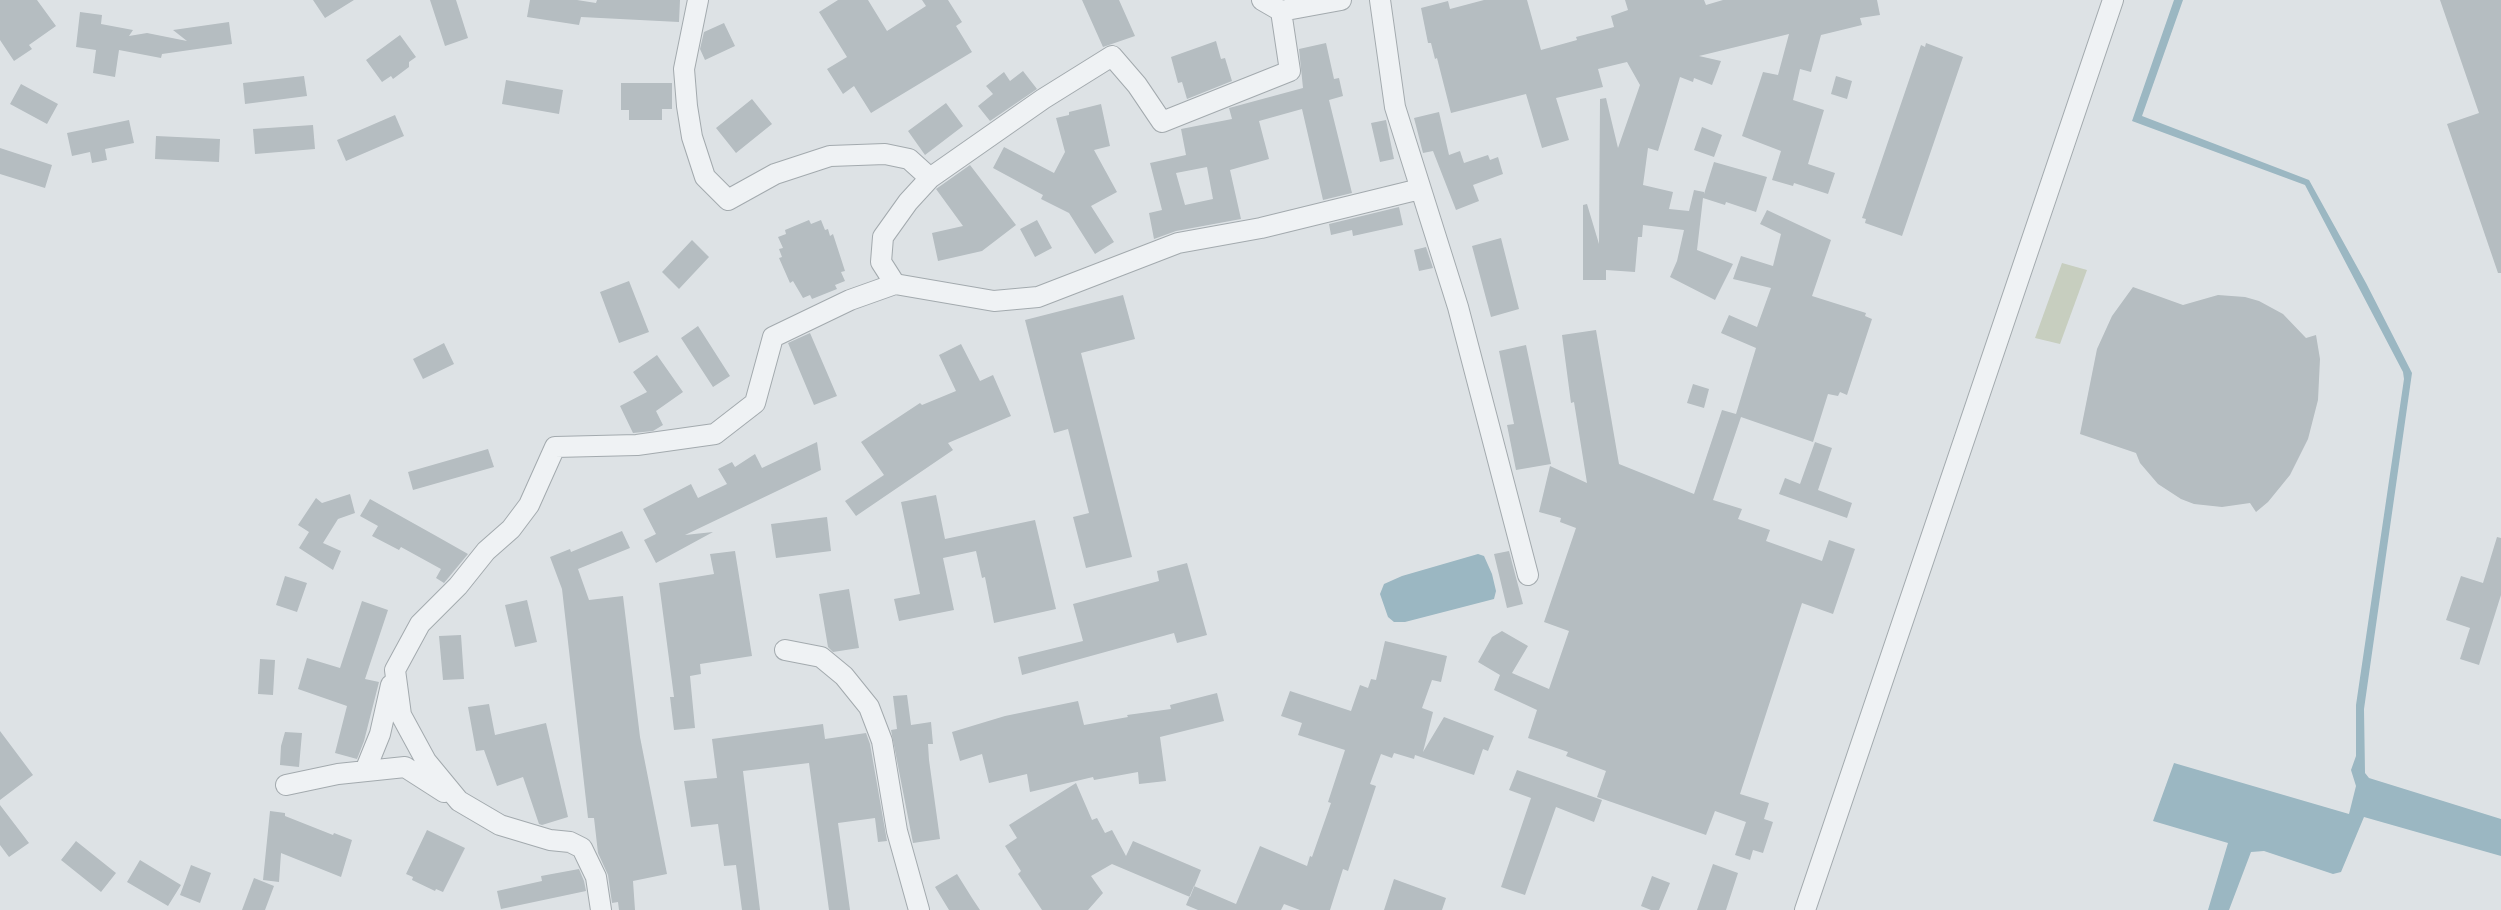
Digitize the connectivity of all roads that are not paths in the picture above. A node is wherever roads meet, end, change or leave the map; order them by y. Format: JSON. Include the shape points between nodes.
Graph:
{"nodes":[{"id":1,"x":698,"y":0,"type":"edge"},
{"id":2,"x":1262,"y":0,"type":"edge"},
{"id":3,"x":1341,"y":0,"type":"edge"},
{"id":4,"x":1380,"y":0,"type":"edge"},
{"id":5,"x":2113,"y":0,"type":"edge"},
{"id":6,"x":1281,"y":11,"type":"junction"},
{"id":7,"x":930,"y":178,"type":"junction"},
{"id":8,"x":1420,"y":189,"type":"junction"},
{"id":9,"x":894,"y":284,"type":"junction"},
{"id":10,"x":1528,"y":575,"type":"dead end"},
{"id":11,"x":785,"y":650,"type":"dead end"},
{"id":12,"x":394,"y":670,"type":"junction"},
{"id":13,"x":365,"y":771,"type":"junction"},
{"id":14,"x":286,"y":785,"type":"dead end"},
{"id":15,"x":459,"y":801,"type":"junction"},
{"id":16,"x":601,"y":910,"type":"edge"},
{"id":17,"x":919,"y":910,"type":"edge"},
{"id":18,"x":1805,"y":910,"type":"edge"}],
"edges":[{"from":1,"to":7,"type":"street","via":[[684,69],[687,106],[705,177],[728,200],[775,174],[830,156],[885,154],[909,159]]},
{"from":2,"to":6,"type":"street"},
{"from":3,"to":6,"type":"street"},
{"from":4,"to":8,"type":"street","via":[[1395,107]]},
{"from":5,"to":18,"type":"street"},
{"from":6,"to":7,"type":"street","via":[[1290,71],[1162,122],[1112,56],[1042,99]]},
{"from":7,"to":9,"type":"street","via":[[883,237],[881,262]]},
{"from":8,"to":9,"type":"street","via":[[1261,228],[1178,243],[1038,297],[994,301]]},
{"from":8,"to":10,"type":"street","via":[[1458,308]]},
{"from":9,"to":12,"type":"street","via":[[773,336],[755,403],[715,434],[637,445],[555,447],[529,505],[420,624]]},
{"from":11,"to":17,"type":"street","via":[[821,657],[844,676],[869,707],[882,741],[897,831]]},
{"from":12,"to":13,"type":"street","via":[[380,734]]},
{"from":12,"to":15,"type":"street","via":[[401,715],[426,761]]},
{"from":13,"to":14,"type":"street"},
{"from":13,"to":15,"type":"street","via":[[405,767]]},
{"from":15,"to":16,"type":"street","via":[[500,825],[582,848],[596,877]]}]}
